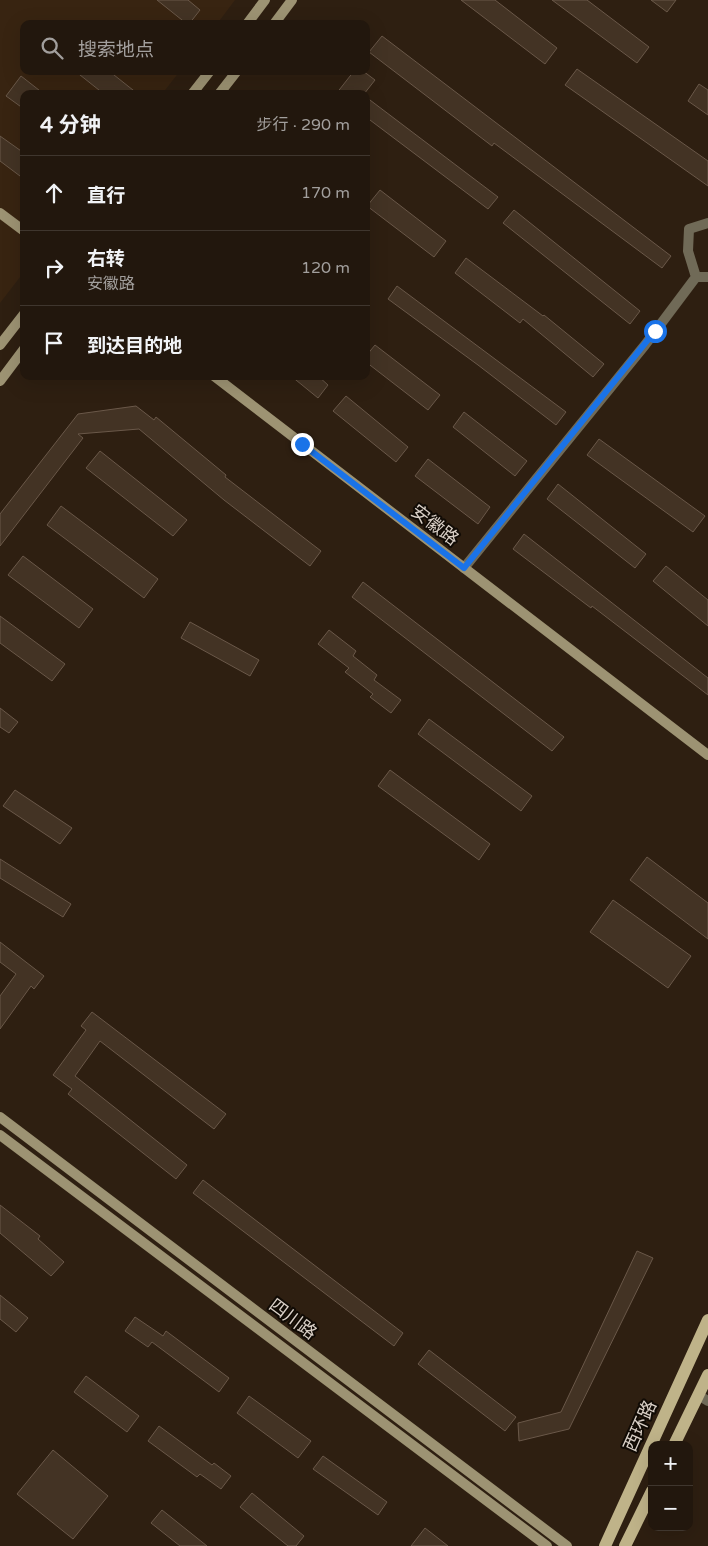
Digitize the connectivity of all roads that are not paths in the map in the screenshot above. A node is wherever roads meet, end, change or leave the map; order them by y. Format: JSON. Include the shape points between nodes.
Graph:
{"nodes":[{"id":1,"x":265,"y":0,"type":"edge"},
{"id":2,"x":292,"y":0,"type":"edge"},
{"id":3,"x":249,"y":20,"type":"edge"},
{"id":4,"x":277,"y":20,"type":"edge"},
{"id":5,"x":207,"y":75,"type":"edge"},
{"id":6,"x":234,"y":75,"type":"edge"},
{"id":7,"x":195,"y":90,"type":"edge"},
{"id":8,"x":222,"y":90,"type":"edge"},
{"id":9,"x":0,"y":213,"type":"edge"},
{"id":10,"x":708,"y":223,"type":"edge"},
{"id":11,"x":20,"y":228,"type":"edge"},
{"id":12,"x":696,"y":276,"type":"junction"},
{"id":13,"x":708,"y":277,"type":"edge"},
{"id":14,"x":20,"y":319,"type":"edge"},
{"id":15,"x":0,"y":345,"type":"edge"},
{"id":16,"x":20,"y":354,"type":"edge"},
{"id":17,"x":0,"y":380,"type":"edge"},
{"id":18,"x":219,"y":380,"type":"edge"},
{"id":19,"x":464,"y":568,"type":"junction"},
{"id":20,"x":708,"y":755,"type":"edge"},
{"id":21,"x":0,"y":1117,"type":"edge"},
{"id":22,"x":0,"y":1134,"type":"edge"},
{"id":23,"x":708,"y":1320,"type":"edge"},
{"id":24,"x":708,"y":1376,"type":"edge"},
{"id":25,"x":703,"y":1398,"type":"edge"},
{"id":26,"x":676,"y":1441,"type":"edge"},
{"id":27,"x":648,"y":1500,"type":"edge"},
{"id":28,"x":547,"y":1546,"type":"edge"},
{"id":29,"x":567,"y":1546,"type":"edge"},
{"id":30,"x":604,"y":1546,"type":"edge"},
{"id":31,"x":625,"y":1546,"type":"edge"}],
"edges":[{"from":1,"to":3,"type":"street"},
{"from":2,"to":4,"type":"street"},
{"from":5,"to":7,"type":"street"},
{"from":6,"to":8,"type":"street"},
{"from":9,"to":11,"type":"street"},
{"from":10,"to":12,"type":"street","via":[[690,230],[688,251]]},
{"from":12,"to":13,"type":"street"},
{"from":12,"to":19,"type":"street","via":[[645,345]]},
{"from":14,"to":15,"type":"street"},
{"from":16,"to":17,"type":"street"},
{"from":18,"to":19,"type":"street","name":"安徽路"},
{"from":19,"to":20,"type":"street","name":"安徽路"},
{"from":21,"to":29,"type":"street","name":"四川路"},
{"from":22,"to":28,"type":"street","name":"四川路"},
{"from":23,"to":30,"type":"main road","name":"西环路"},
{"from":24,"to":25,"type":"main road"},
{"from":25,"to":26,"type":"main road"},
{"from":27,"to":31,"type":"main road"}]}
